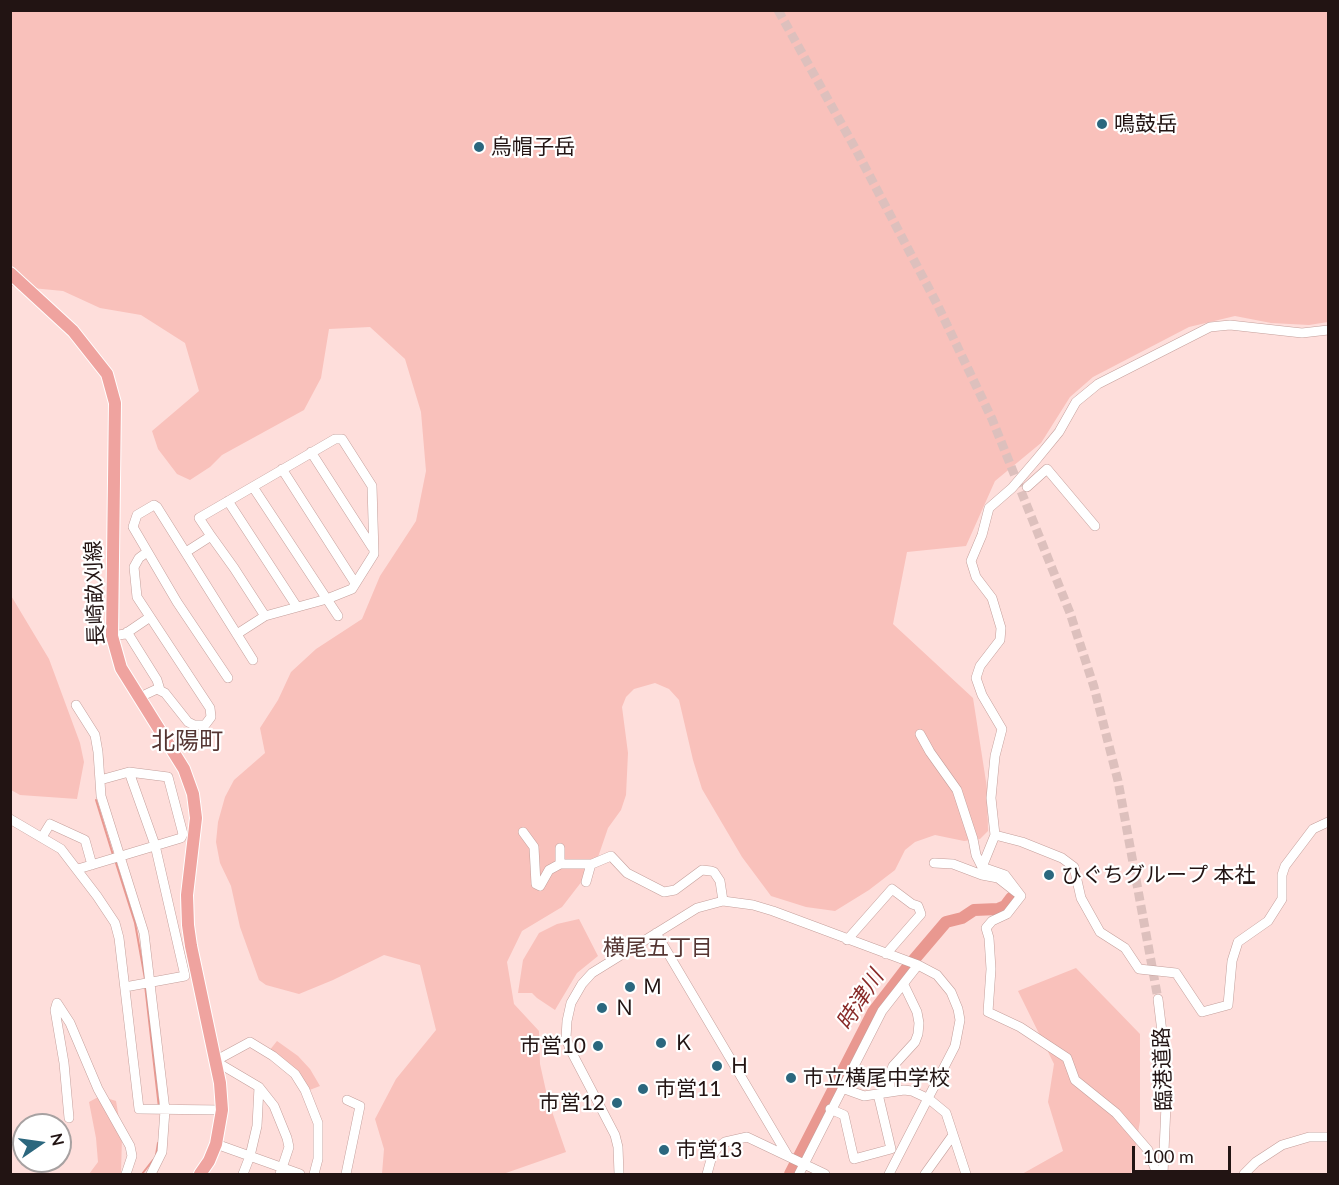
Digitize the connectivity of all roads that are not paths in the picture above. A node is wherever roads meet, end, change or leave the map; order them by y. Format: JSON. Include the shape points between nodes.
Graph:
{"nodes":[{"id":1,"x":10,"y":273,"type":"edge"},
{"id":2,"x":1329,"y":330,"type":"edge"},
{"id":3,"x":311,"y":452,"type":"junction"},
{"id":4,"x":282,"y":469,"type":"junction"},
{"id":5,"x":253,"y":487,"type":"junction"},
{"id":6,"x":1027,"y":487,"type":"dead end"},
{"id":7,"x":228,"y":501,"type":"junction"},
{"id":8,"x":1095,"y":526,"type":"dead end"},
{"id":9,"x":211,"y":536,"type":"junction"},
{"id":10,"x":374,"y":549,"type":"junction"},
{"id":11,"x":147,"y":552,"type":"junction"},
{"id":12,"x":186,"y":552,"type":"junction"},
{"id":13,"x":355,"y":583,"type":"junction"},
{"id":14,"x":327,"y":599,"type":"junction"},
{"id":15,"x":297,"y":607,"type":"junction"},
{"id":16,"x":265,"y":616,"type":"junction"},
{"id":17,"x":338,"y":616,"type":"dead end"},
{"id":18,"x":150,"y":617,"type":"junction"},
{"id":19,"x":126,"y":632,"type":"junction"},
{"id":20,"x":237,"y":634,"type":"junction"},
{"id":21,"x":112,"y":636,"type":"junction"},
{"id":22,"x":253,"y":660,"type":"dead end"},
{"id":23,"x":228,"y":678,"type":"dead end"},
{"id":24,"x":160,"y":690,"type":"junction"},
{"id":25,"x":138,"y":698,"type":"junction"},
{"id":26,"x":76,"y":705,"type":"dead end"},
{"id":27,"x":920,"y":734,"type":"dead end"},
{"id":28,"x":129,"y":772,"type":"junction"},
{"id":29,"x":100,"y":780,"type":"junction"},
{"id":30,"x":10,"y":819,"type":"edge"},
{"id":31,"x":1329,"y":822,"type":"edge"},
{"id":32,"x":523,"y":832,"type":"dead end"},
{"id":33,"x":995,"y":835,"type":"junction"},
{"id":34,"x":42,"y":837,"type":"junction"},
{"id":35,"x":155,"y":845,"type":"junction"},
{"id":36,"x":560,"y":848,"type":"dead end"},
{"id":37,"x":116,"y":857,"type":"junction"},
{"id":38,"x":934,"y":863,"type":"dead end"},
{"id":39,"x":560,"y":864,"type":"junction"},
{"id":40,"x":591,"y":864,"type":"junction"},
{"id":41,"x":92,"y":865,"type":"junction"},
{"id":42,"x":982,"y":867,"type":"junction"},
{"id":43,"x":78,"y":869,"type":"junction"},
{"id":44,"x":586,"y":882,"type":"dead end"},
{"id":45,"x":1021,"y":896,"type":"junction"},
{"id":46,"x":723,"y":901,"type":"junction"},
{"id":47,"x":656,"y":933,"type":"junction"},
{"id":48,"x":847,"y":940,"type":"junction"},
{"id":49,"x":886,"y":954,"type":"junction"},
{"id":50,"x":918,"y":965,"type":"junction"},
{"id":51,"x":147,"y":984,"type":"junction"},
{"id":52,"x":904,"y":985,"type":"junction"},
{"id":53,"x":125,"y":987,"type":"junction"},
{"id":54,"x":1158,"y":999,"type":"tunnel mouth"},
{"id":55,"x":215,"y":1061,"type":"junction"},
{"id":56,"x":259,"y":1087,"type":"junction"},
{"id":57,"x":842,"y":1088,"type":"junction"},
{"id":58,"x":890,"y":1092,"type":"junction"},
{"id":59,"x":878,"y":1094,"type":"junction"},
{"id":60,"x":929,"y":1099,"type":"junction"},
{"id":61,"x":347,"y":1100,"type":"dead end"},
{"id":62,"x":830,"y":1109,"type":"junction"},
{"id":63,"x":161,"y":1110,"type":"junction"},
{"id":64,"x":222,"y":1110,"type":"junction"},
{"id":65,"x":69,"y":1113,"type":"edge"},
{"id":66,"x":768,"y":1122,"type":"junction"},
{"id":67,"x":953,"y":1135,"type":"junction"},
{"id":68,"x":1329,"y":1137,"type":"edge"},
{"id":69,"x":756,"y":1140,"type":"junction"},
{"id":70,"x":216,"y":1144,"type":"junction"},
{"id":71,"x":250,"y":1156,"type":"junction"},
{"id":72,"x":788,"y":1156,"type":"junction"},
{"id":73,"x":804,"y":1164,"type":"junction"},
{"id":74,"x":282,"y":1171,"type":"edge"},
{"id":75,"x":126,"y":1174,"type":"edge"},
{"id":76,"x":151,"y":1174,"type":"edge"},
{"id":77,"x":200,"y":1174,"type":"edge"},
{"id":78,"x":243,"y":1174,"type":"edge"},
{"id":79,"x":300,"y":1174,"type":"edge"},
{"id":80,"x":314,"y":1174,"type":"edge"},
{"id":81,"x":346,"y":1174,"type":"edge"},
{"id":82,"x":619,"y":1174,"type":"edge"},
{"id":83,"x":707,"y":1174,"type":"edge"},
{"id":84,"x":799,"y":1174,"type":"edge"},
{"id":85,"x":825,"y":1174,"type":"edge"},
{"id":86,"x":889,"y":1174,"type":"edge"},
{"id":87,"x":925,"y":1174,"type":"edge"},
{"id":88,"x":966,"y":1174,"type":"edge"},
{"id":89,"x":1157,"y":1174,"type":"edge"},
{"id":90,"x":1162,"y":1174,"type":"edge"},
{"id":91,"x":1244,"y":1174,"type":"edge"}],
"edges":[{"from":1,"to":21,"type":"main road","name":"長崎畝刈線","via":[[73,331],[107,374],[115,403]]},
{"from":2,"to":33,"type":"street","via":[[1302,333],[1230,325],[1210,327],[1098,384],[1076,402],[1059,432],[1012,488],[988,508],[971,561],[976,577],[992,598],[1001,628],[1000,640],[980,666],[976,678],[1002,729],[991,798]]},
{"from":3,"to":4,"type":"street"},
{"from":3,"to":10,"type":"street"},
{"from":3,"to":10,"type":"street","via":[[342,439],[372,486]]},
{"from":4,"to":5,"type":"street"},
{"from":4,"to":13,"type":"street"},
{"from":5,"to":7,"type":"street"},
{"from":5,"to":14,"type":"street"},
{"from":6,"to":8,"type":"street","via":[[1047,469]]},
{"from":7,"to":9,"type":"street","via":[[199,518]]},
{"from":7,"to":15,"type":"street"},
{"from":9,"to":12,"type":"street"},
{"from":9,"to":16,"type":"street"},
{"from":10,"to":13,"type":"street"},
{"from":11,"to":12,"type":"street","via":[[133,527],[137,515],[154,505]]},
{"from":11,"to":18,"type":"street","via":[[135,567],[137,597]]},
{"from":11,"to":23,"type":"street"},
{"from":12,"to":20,"type":"street"},
{"from":13,"to":14,"type":"street","via":[[352,589]]},
{"from":14,"to":15,"type":"street"},
{"from":14,"to":17,"type":"street"},
{"from":15,"to":16,"type":"street"},
{"from":16,"to":20,"type":"street"},
{"from":18,"to":19,"type":"street"},
{"from":18,"to":24,"type":"street","via":[[210,708],[209,722],[200,727],[188,722]]},
{"from":19,"to":21,"type":"street"},
{"from":19,"to":24,"type":"street","via":[[158,680]]},
{"from":20,"to":22,"type":"street"},
{"from":21,"to":25,"type":"main road","name":"長崎畝刈線","via":[[121,668]]},
{"from":24,"to":25,"type":"street"},
{"from":25,"to":55,"type":"main road","name":"長崎畝刈線","via":[[184,769],[193,794],[196,818],[187,895],[188,925]]},
{"from":26,"to":29,"type":"street","via":[[95,735]]},
{"from":27,"to":42,"type":"street","via":[[957,790]]},
{"from":28,"to":29,"type":"street"},
{"from":28,"to":35,"type":"street"},
{"from":28,"to":35,"type":"street","via":[[168,777],[183,834]]},
{"from":29,"to":37,"type":"street"},
{"from":30,"to":34,"type":"street"},
{"from":31,"to":33,"type":"street","via":[[1313,829],[1285,866],[1282,899],[1268,921],[1238,942],[1228,1005],[1202,1012],[1176,972],[1139,969],[1125,948],[1100,932],[1081,898],[1074,867],[1062,858]]},
{"from":32,"to":39,"type":"street","via":[[534,847],[536,884],[540,886],[549,870]]},
{"from":33,"to":42,"type":"street"},
{"from":34,"to":41,"type":"street","via":[[50,824],[85,840]]},
{"from":34,"to":43,"type":"street","via":[[61,849]]},
{"from":35,"to":37,"type":"street"},
{"from":35,"to":51,"type":"street","via":[[185,976]]},
{"from":36,"to":39,"type":"street"},
{"from":37,"to":41,"type":"street"},
{"from":37,"to":51,"type":"street","via":[[144,933]]},
{"from":38,"to":45,"type":"street","via":[[953,864],[998,878]]},
{"from":39,"to":40,"type":"street"},
{"from":40,"to":44,"type":"street"},
{"from":40,"to":46,"type":"street","via":[[613,857],[627,873],[664,892],[675,890],[699,872],[714,872],[720,881]]},
{"from":41,"to":43,"type":"street"},
{"from":42,"to":45,"type":"street","via":[[1005,875]]},
{"from":43,"to":53,"type":"street","via":[[114,923]]},
{"from":45,"to":89,"type":"street","via":[[1007,914],[986,927],[991,969],[988,1012],[1020,1027],[1067,1058],[1075,1080],[1116,1113],[1148,1150]]},
{"from":46,"to":47,"type":"street","via":[[697,908]]},
{"from":46,"to":48,"type":"street","via":[[753,905]]},
{"from":47,"to":66,"type":"street"},
{"from":47,"to":82,"type":"street","via":[[582,984],[571,1003],[567,1022],[570,1049],[615,1136]]},
{"from":48,"to":49,"type":"street"},
{"from":48,"to":49,"type":"street","via":[[892,888],[918,906],[921,914]]},
{"from":49,"to":50,"type":"street"},
{"from":50,"to":52,"type":"street"},
{"from":50,"to":60,"type":"street","via":[[937,975],[951,993],[960,1020],[955,1046]]},
{"from":51,"to":53,"type":"street"},
{"from":51,"to":63,"type":"street"},
{"from":52,"to":57,"type":"street","via":[[882,1011]]},
{"from":52,"to":58,"type":"street","via":[[916,1012],[918,1034],[893,1066]]},
{"from":53,"to":63,"type":"street","via":[[140,1109]]},
{"from":54,"to":90,"type":"street","name":"臨港道路","via":[[1165,1057]]},
{"from":55,"to":56,"type":"street"},
{"from":55,"to":64,"type":"main road","name":"長崎畝刈線"},
{"from":55,"to":80,"type":"street","via":[[250,1042],[295,1074],[318,1124]]},
{"from":56,"to":71,"type":"street","via":[[257,1126]]},
{"from":56,"to":74,"type":"street","via":[[274,1106],[287,1138],[289,1147]]},
{"from":57,"to":59,"type":"street","via":[[864,1096]]},
{"from":57,"to":62,"type":"street"},
{"from":58,"to":59,"type":"street"},
{"from":58,"to":60,"type":"street","via":[[912,1091]]},
{"from":59,"to":62,"type":"street","via":[[891,1149],[854,1159],[844,1115]]},
{"from":60,"to":67,"type":"street","via":[[946,1113]]},
{"from":60,"to":86,"type":"street"},
{"from":61,"to":81,"type":"street","via":[[360,1106]]},
{"from":62,"to":73,"type":"street"},
{"from":63,"to":64,"type":"street"},
{"from":63,"to":76,"type":"street","via":[[162,1152]]},
{"from":64,"to":70,"type":"main road","name":"長崎畝刈線"},
{"from":65,"to":75,"type":"street","via":[[57,1003],[130,1146],[132,1156]]},
{"from":66,"to":69,"type":"street","via":[[764,1138]]},
{"from":66,"to":72,"type":"street"},
{"from":67,"to":87,"type":"street"},
{"from":67,"to":88,"type":"street"},
{"from":68,"to":91,"type":"street","via":[[1309,1137],[1282,1145]]},
{"from":69,"to":72,"type":"street"},
{"from":69,"to":83,"type":"street","via":[[747,1137],[725,1142],[712,1156]]},
{"from":70,"to":71,"type":"street"},
{"from":70,"to":77,"type":"main road","name":"長崎畝刈線"},
{"from":71,"to":74,"type":"street"},
{"from":71,"to":78,"type":"street"},
{"from":72,"to":73,"type":"street"},
{"from":73,"to":84,"type":"street"},
{"from":73,"to":85,"type":"street"},
{"from":74,"to":79,"type":"street"}]}
